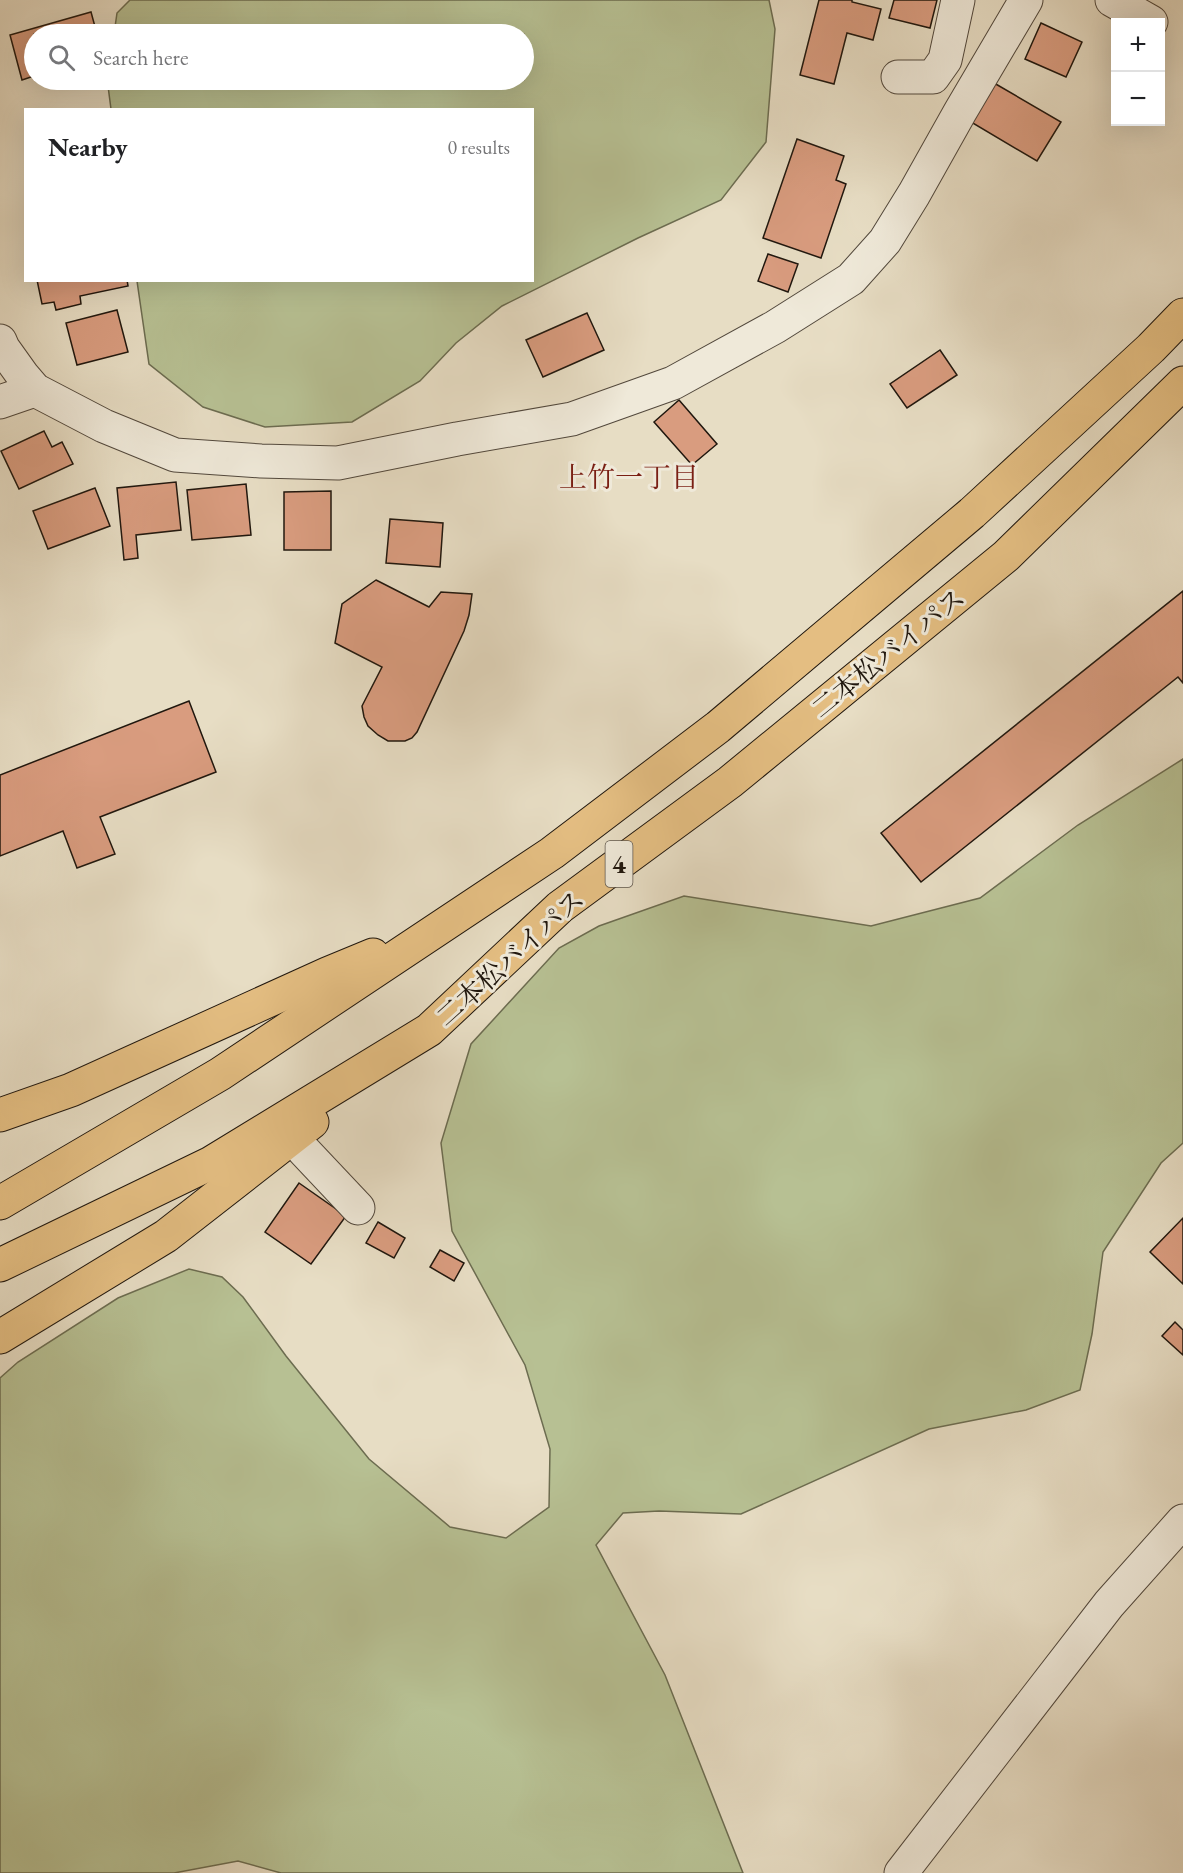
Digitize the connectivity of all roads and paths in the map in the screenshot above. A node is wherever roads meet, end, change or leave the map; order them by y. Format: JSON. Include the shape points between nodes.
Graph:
{"nodes":[{"id":1,"x":958,"y":0,"type":"edge"},
{"id":2,"x":1026,"y":0,"type":"edge"},
{"id":3,"x":1112,"y":0,"type":"edge"},
{"id":4,"x":1144,"y":18,"type":"edge"},
{"id":5,"x":898,"y":77,"type":"dead end"},
{"id":6,"x":1183,"y":315,"type":"edge"},
{"id":7,"x":0,"y":341,"type":"edge"},
{"id":8,"x":1183,"y":383,"type":"edge"},
{"id":9,"x":35,"y":390,"type":"junction"},
{"id":10,"x":0,"y":402,"type":"edge"},
{"id":11,"x":441,"y":926,"type":"junction"},
{"id":12,"x":429,"y":1030,"type":"junction"},
{"id":13,"x":0,"y":1115,"type":"edge"},
{"id":14,"x":292,"y":1138,"type":"junction"},
{"id":15,"x":0,"y":1203,"type":"edge"},
{"id":16,"x":358,"y":1208,"type":"dead end"},
{"id":17,"x":0,"y":1265,"type":"edge"},
{"id":18,"x":0,"y":1337,"type":"edge"},
{"id":19,"x":1183,"y":1521,"type":"edge"},
{"id":20,"x":901,"y":1873,"type":"edge"}],
"edges":[{"from":1,"to":5,"type":"street","via":[[945,60],[933,77]]},
{"from":2,"to":9,"type":"street","via":[[891,232],[851,279],[776,327],[673,384],[572,419],[338,463],[176,455],[104,426]]},
{"from":3,"to":4,"type":"street"},
{"from":6,"to":11,"type":"highway","name":"二本松バイパス","number":"4","via":[[972,513],[718,727],[552,853]]},
{"from":7,"to":9,"type":"street"},
{"from":8,"to":12,"type":"highway","name":"二本松バイパス","number":"4","via":[[1006,556],[730,782],[560,907]]},
{"from":9,"to":10,"type":"street"},
{"from":11,"to":13,"type":"highway","via":[[71,1090]]},
{"from":11,"to":15,"type":"highway","name":"二本松バイパス","number":"4","via":[[220,1074]]},
{"from":12,"to":14,"type":"highway"},
{"from":12,"to":17,"type":"highway","name":"二本松バイパス","number":"4","via":[[211,1163]]},
{"from":14,"to":16,"type":"street"},
{"from":14,"to":18,"type":"highway","via":[[166,1236]]},
{"from":19,"to":20,"type":"street","via":[[1108,1604]]}]}
